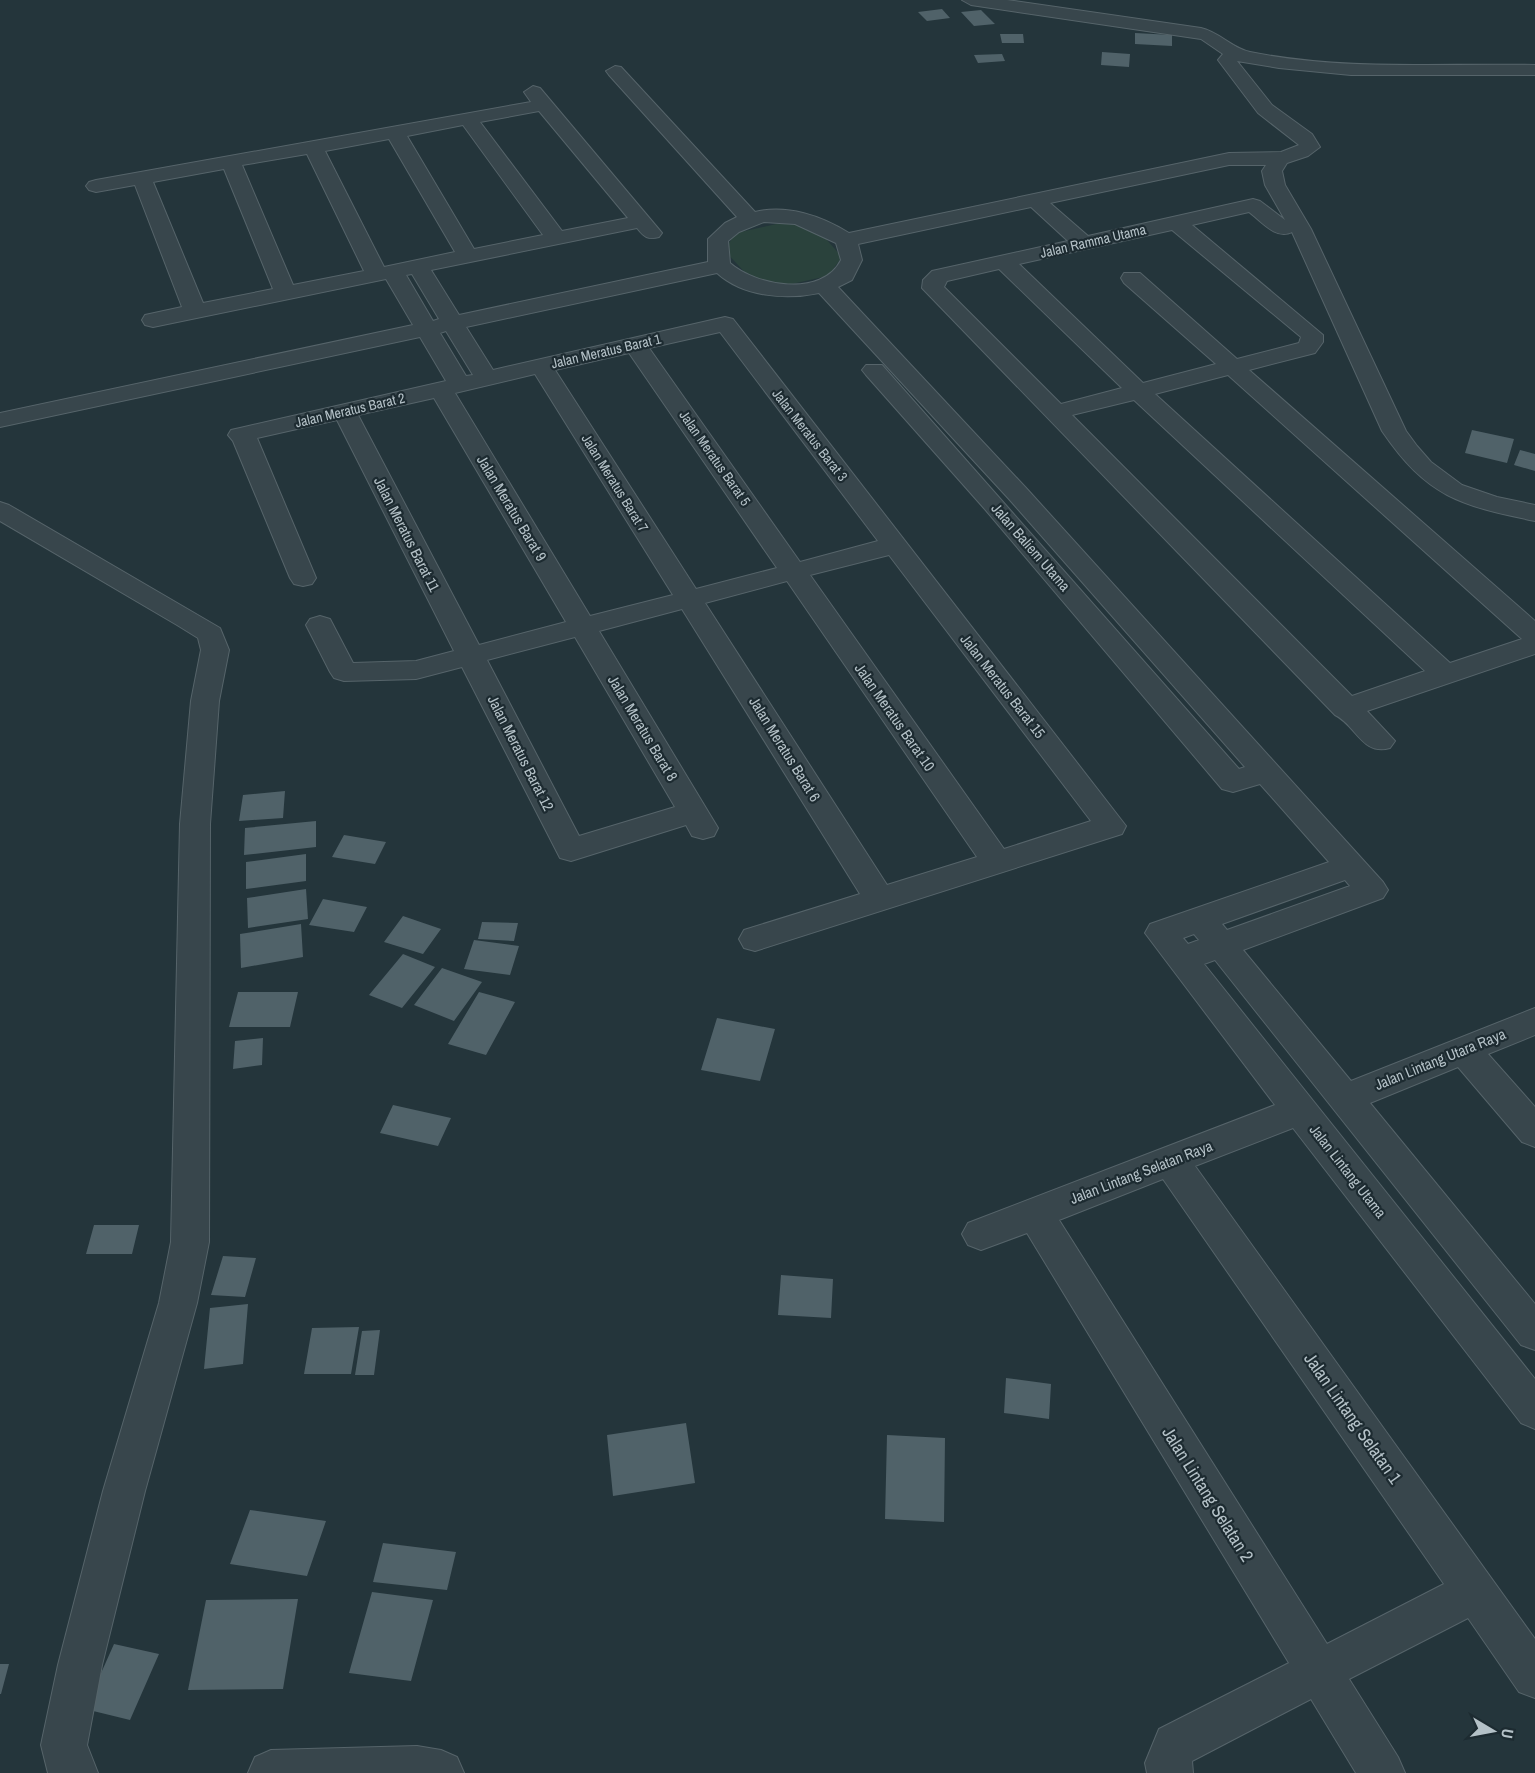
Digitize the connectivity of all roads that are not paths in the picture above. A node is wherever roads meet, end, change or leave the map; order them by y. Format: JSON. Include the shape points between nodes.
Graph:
{"nodes":[{"id":1,"x":971,"y":0,"type":"edge"},
{"id":2,"x":1235,"y":54,"type":"junction"},
{"id":3,"x":1535,"y":70,"type":"edge"},
{"id":4,"x":615,"y":71,"type":"dead end"},
{"id":5,"x":468,"y":119,"type":"junction"},
{"id":6,"x":395,"y":132,"type":"junction"},
{"id":7,"x":313,"y":147,"type":"junction"},
{"id":8,"x":1279,"y":159,"type":"junction"},
{"id":9,"x":231,"y":162,"type":"junction"},
{"id":10,"x":142,"y":178,"type":"junction"},
{"id":11,"x":96,"y":186,"type":"dead end"},
{"id":12,"x":1046,"y":199,"type":"junction"},
{"id":13,"x":749,"y":218,"type":"junction"},
{"id":14,"x":1175,"y":222,"type":"junction"},
{"id":15,"x":1284,"y":229,"type":"dead end"},
{"id":16,"x":556,"y":238,"type":"junction"},
{"id":17,"x":846,"y":240,"type":"junction"},
{"id":18,"x":1093,"y":241,"type":"junction"},
{"id":19,"x":468,"y":256,"type":"junction"},
{"id":20,"x":1003,"y":261,"type":"junction"},
{"id":21,"x":721,"y":266,"type":"junction"},
{"id":22,"x":418,"y":267,"type":"junction"},
{"id":23,"x":385,"y":273,"type":"junction"},
{"id":24,"x":1132,"y":278,"type":"dead end"},
{"id":25,"x":814,"y":288,"type":"junction"},
{"id":26,"x":286,"y":293,"type":"junction"},
{"id":27,"x":195,"y":312,"type":"junction"},
{"id":28,"x":153,"y":321,"type":"dead end"},
{"id":29,"x":454,"y":323,"type":"junction"},
{"id":30,"x":724,"y":324,"type":"joint"},
{"id":31,"x":426,"y":329,"type":"junction"},
{"id":32,"x":636,"y":345,"type":"junction"},
{"id":33,"x":541,"y":366,"type":"junction"},
{"id":34,"x":1234,"y":368,"type":"junction"},
{"id":35,"x":487,"y":379,"type":"junction"},
{"id":36,"x":451,"y":387,"type":"junction"},
{"id":37,"x":1138,"y":392,"type":"junction"},
{"id":38,"x":344,"y":411,"type":"junction"},
{"id":39,"x":1058,"y":412,"type":"junction"},
{"id":40,"x":0,"y":420,"type":"edge"},
{"id":41,"x":0,"y":510,"type":"edge"},
{"id":42,"x":1533,"y":524,"type":"edge"},
{"id":43,"x":895,"y":546,"type":"junction"},
{"id":44,"x":794,"y":572,"type":"junction"},
{"id":45,"x":303,"y":578,"type":"dead end"},
{"id":46,"x":689,"y":599,"type":"junction"},
{"id":47,"x":320,"y":625,"type":"dead end"},
{"id":48,"x":583,"y":627,"type":"junction"},
{"id":49,"x":1535,"y":636,"type":"edge"},
{"id":50,"x":1535,"y":644,"type":"edge"},
{"id":51,"x":470,"y":656,"type":"junction"},
{"id":52,"x":1444,"y":673,"type":"junction"},
{"id":53,"x":1345,"y":708,"type":"junction"},
{"id":54,"x":1380,"y":741,"type":"dead end"},
{"id":55,"x":571,"y":850,"type":"joint"},
{"id":56,"x":997,"y":863,"type":"junction"},
{"id":57,"x":1350,"y":866,"type":"junction"},
{"id":58,"x":880,"y":900,"type":"junction"},
{"id":59,"x":1211,"y":932,"type":"junction"},
{"id":60,"x":755,"y":939,"type":"dead end"},
{"id":61,"x":1535,"y":1021,"type":"edge"},
{"id":62,"x":1464,"y":1050,"type":"junction"},
{"id":63,"x":1345,"y":1098,"type":"junction"},
{"id":64,"x":1300,"y":1110,"type":"junction"},
{"id":65,"x":1535,"y":1132,"type":"edge"},
{"id":66,"x":1171,"y":1161,"type":"junction"},
{"id":67,"x":1035,"y":1214,"type":"junction"},
{"id":68,"x":981,"y":1234,"type":"dead end"},
{"id":69,"x":1535,"y":1333,"type":"edge"},
{"id":70,"x":1535,"y":1410,"type":"edge"},
{"id":71,"x":1475,"y":1591,"type":"junction"},
{"id":72,"x":1317,"y":1671,"type":"junction"},
{"id":73,"x":1535,"y":1676,"type":"edge"},
{"id":74,"x":1169,"y":1768,"type":"edge"},
{"id":75,"x":75,"y":1773,"type":"edge"},
{"id":76,"x":271,"y":1773,"type":"edge"},
{"id":77,"x":441,"y":1773,"type":"edge"},
{"id":78,"x":1383,"y":1773,"type":"edge"}],
"edges":[{"from":1,"to":2,"type":"street","via":[[1201,33]]},
{"from":2,"to":3,"type":"street","via":[[1308,66]]},
{"from":2,"to":8,"type":"street","via":[[1227,60],[1229,65],[1265,109],[1310,144],[1303,152]]},
{"from":4,"to":13,"type":"street"},
{"from":5,"to":6,"type":"street"},
{"from":5,"to":16,"type":"street"},
{"from":5,"to":16,"type":"street","via":[[538,99],[648,229]]},
{"from":6,"to":7,"type":"street"},
{"from":6,"to":19,"type":"street"},
{"from":7,"to":9,"type":"street"},
{"from":7,"to":23,"type":"street","name":"Jalan Meratus Barat 9"},
{"from":8,"to":12,"type":"street","via":[[1229,159]]},
{"from":8,"to":42,"type":"street","via":[[1272,171],[1275,185],[1301,229],[1408,455],[1426,474]]},
{"from":9,"to":10,"type":"street"},
{"from":9,"to":26,"type":"street"},
{"from":10,"to":11,"type":"street"},
{"from":10,"to":27,"type":"street"},
{"from":12,"to":17,"type":"street"},
{"from":12,"to":18,"type":"street"},
{"from":13,"to":17,"type":"street","via":[[800,218],[825,226]]},
{"from":13,"to":21,"type":"street","via":[[730,226],[718,239]]},
{"from":14,"to":15,"type":"street","name":"Jalan Ramma Utama","via":[[1253,205]]},
{"from":14,"to":18,"type":"street","name":"Jalan Ramma Utama"},
{"from":14,"to":34,"type":"street","via":[[1312,335],[1307,348]]},
{"from":16,"to":19,"type":"street"},
{"from":17,"to":25,"type":"street","via":[[852,252],[843,277]]},
{"from":18,"to":20,"type":"street","name":"Jalan Ramma Utama"},
{"from":19,"to":22,"type":"street"},
{"from":20,"to":37,"type":"street"},
{"from":20,"to":39,"type":"street","name":"Jalan Ramma Utama","via":[[940,276],[934,280],[933,288]]},
{"from":21,"to":25,"type":"street","via":[[732,278],[749,283],[779,289]]},
{"from":21,"to":29,"type":"street"},
{"from":22,"to":23,"type":"street"},
{"from":22,"to":29,"type":"street"},
{"from":23,"to":26,"type":"street"},
{"from":23,"to":31,"type":"street","name":"Jalan Meratus Barat 9"},
{"from":24,"to":34,"type":"street"},
{"from":25,"to":57,"type":"street","name":"Jalan Baliem Utama","via":[[1233,782],[1266,771]]},
{"from":26,"to":27,"type":"street"},
{"from":27,"to":28,"type":"street"},
{"from":29,"to":31,"type":"street"},
{"from":29,"to":35,"type":"street"},
{"from":30,"to":32,"type":"street","name":"Jalan Meratus Barat 1"},
{"from":30,"to":43,"type":"street","name":"Jalan Meratus Barat 3"},
{"from":31,"to":36,"type":"street","name":"Jalan Meratus Barat 9"},
{"from":31,"to":40,"type":"street"},
{"from":32,"to":33,"type":"street","name":"Jalan Meratus Barat 1"},
{"from":32,"to":44,"type":"street","name":"Jalan Meratus Barat 5"},
{"from":33,"to":35,"type":"street","name":"Jalan Meratus Barat 1"},
{"from":33,"to":46,"type":"street","name":"Jalan Meratus Barat 7"},
{"from":34,"to":37,"type":"street"},
{"from":34,"to":49,"type":"street"},
{"from":35,"to":36,"type":"street","name":"Jalan Meratus Barat 1"},
{"from":36,"to":38,"type":"street","name":"Jalan Meratus Barat 2"},
{"from":36,"to":48,"type":"street","name":"Jalan Meratus Barat 9"},
{"from":37,"to":39,"type":"street"},
{"from":37,"to":52,"type":"street"},
{"from":38,"to":45,"type":"street","name":"Jalan Meratus Barat 2","via":[[242,435]]},
{"from":38,"to":51,"type":"street","name":"Jalan Meratus Barat 11"},
{"from":39,"to":53,"type":"street"},
{"from":41,"to":75,"type":"street","via":[[187,619],[210,634],[215,650],[204,710],[195,824],[190,1242],[178,1303],[80,1665],[64,1745],[68,1765]]},
{"from":43,"to":44,"type":"street"},
{"from":43,"to":56,"type":"street","name":"Jalan Meratus Barat 15","via":[[1111,826]]},
{"from":44,"to":46,"type":"street"},
{"from":44,"to":56,"type":"street","name":"Jalan Meratus Barat 10"},
{"from":46,"to":48,"type":"street"},
{"from":46,"to":58,"type":"street","name":"Jalan Meratus Barat 6"},
{"from":47,"to":51,"type":"street","via":[[344,672],[416,670]]},
{"from":48,"to":51,"type":"street"},
{"from":48,"to":55,"type":"street","name":"Jalan Meratus Barat 8","via":[[698,820]]},
{"from":50,"to":52,"type":"street"},
{"from":51,"to":55,"type":"street","name":"Jalan Meratus Barat 12"},
{"from":52,"to":53,"type":"street"},
{"from":53,"to":54,"type":"street"},
{"from":56,"to":58,"type":"street"},
{"from":57,"to":59,"type":"street"},
{"from":57,"to":59,"type":"street","name":"Jalan Baliem Utama","via":[[1372,890]]},
{"from":58,"to":60,"type":"street"},
{"from":59,"to":63,"type":"street"},
{"from":59,"to":64,"type":"street","name":"Jalan Lintang Utama","via":[[1172,946]]},
{"from":61,"to":62,"type":"street","name":"Jalan Lintang Utara Raya"},
{"from":62,"to":63,"type":"street","name":"Jalan Lintang Utara Raya"},
{"from":62,"to":65,"type":"street"},
{"from":63,"to":69,"type":"street"},
{"from":64,"to":66,"type":"street","name":"Jalan Lintang Selatan Raya"},
{"from":64,"to":70,"type":"street","name":"Jalan Lintang Utama"},
{"from":66,"to":67,"type":"street","name":"Jalan Lintang Selatan Raya"},
{"from":66,"to":71,"type":"street","name":"Jalan Lintang Selatan 1"},
{"from":67,"to":68,"type":"street","name":"Jalan Lintang Selatan Raya"},
{"from":67,"to":72,"type":"street","name":"Jalan Lintang Selatan 2"},
{"from":71,"to":72,"type":"street"},
{"from":71,"to":73,"type":"street","name":"Jalan Lintang Selatan 1"},
{"from":72,"to":74,"type":"street","via":[[1175,1745]]},
{"from":72,"to":78,"type":"street","name":"Jalan Lintang Selatan 2"},
{"from":76,"to":77,"type":"street","via":[[417,1769]]}]}
